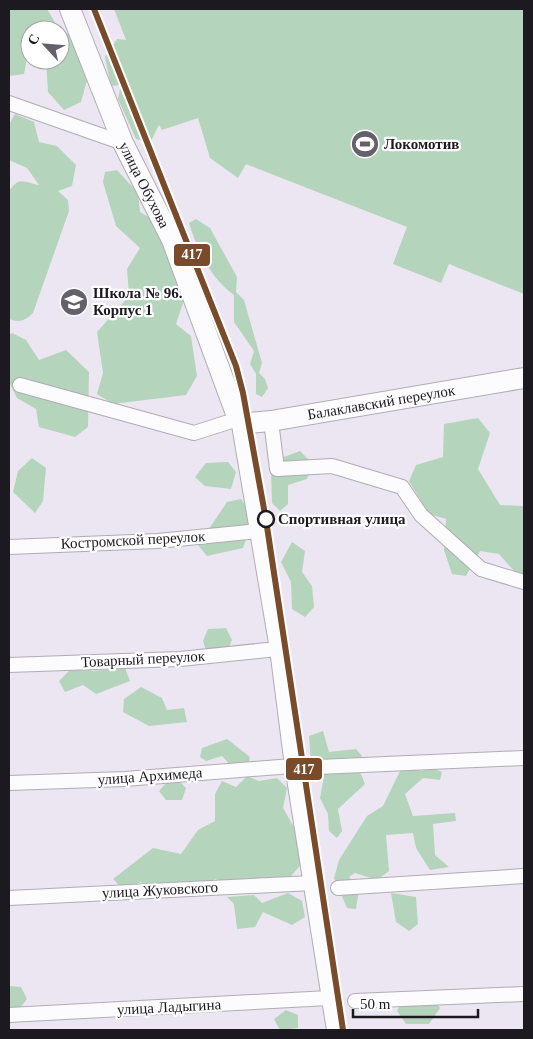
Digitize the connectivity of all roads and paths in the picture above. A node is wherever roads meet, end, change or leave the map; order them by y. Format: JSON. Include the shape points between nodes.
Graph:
{"nodes":[{"id":1,"x":70,"y":9,"type":"edge"},
{"id":2,"x":9,"y":103,"type":"edge"},
{"id":3,"x":123,"y":143,"type":"junction"},
{"id":4,"x":524,"y":378,"type":"edge"},
{"id":5,"x":20,"y":385,"type":"dead end"},
{"id":6,"x":238,"y":419,"type":"junction"},
{"id":7,"x":271,"y":421,"type":"junction"},
{"id":8,"x":258,"y":531,"type":"junction"},
{"id":9,"x":9,"y":547,"type":"edge"},
{"id":10,"x":524,"y":582,"type":"edge"},
{"id":11,"x":277,"y":649,"type":"junction"},
{"id":12,"x":9,"y":665,"type":"edge"},
{"id":13,"x":524,"y":758,"type":"edge"},
{"id":14,"x":292,"y":766,"type":"junction"},
{"id":15,"x":318,"y":766,"type":"dead end"},
{"id":16,"x":9,"y":783,"type":"edge"},
{"id":17,"x":524,"y":876,"type":"edge"},
{"id":18,"x":312,"y":883,"type":"junction"},
{"id":19,"x":338,"y":888,"type":"dead end"},
{"id":20,"x":9,"y":898,"type":"edge"},
{"id":21,"x":524,"y":994,"type":"edge"},
{"id":22,"x":329,"y":998,"type":"junction"},
{"id":23,"x":355,"y":1001,"type":"dead end"},
{"id":24,"x":9,"y":1015,"type":"edge"},
{"id":25,"x":334,"y":1030,"type":"edge"}],
"edges":[{"from":1,"to":3,"type":"street","name":"улица Обухова"},
{"from":2,"to":3,"type":"street"},
{"from":3,"to":6,"type":"street","name":"улица Обухова","via":[[172,240]]},
{"from":4,"to":7,"type":"street","name":"Балаклавский переулок"},
{"from":5,"to":6,"type":"street","via":[[194,433]]},
{"from":6,"to":7,"type":"street","name":"Балаклавский переулок","via":[[249,423]]},
{"from":6,"to":8,"type":"street"},
{"from":7,"to":10,"type":"street","via":[[277,469],[332,466],[402,487],[421,515],[481,569]]},
{"from":8,"to":9,"type":"street","name":"Костромской переулок","via":[[158,541]]},
{"from":8,"to":11,"type":"street"},
{"from":11,"to":12,"type":"street","name":"Товарный переулок","via":[[180,659]]},
{"from":11,"to":14,"type":"street"},
{"from":13,"to":15,"type":"street"},
{"from":14,"to":16,"type":"street","name":"улица Архимеда","via":[[125,779]]},
{"from":14,"to":18,"type":"street"},
{"from":17,"to":19,"type":"street"},
{"from":18,"to":20,"type":"street","name":"улица Жуковского"},
{"from":18,"to":22,"type":"street"},
{"from":21,"to":23,"type":"street"},
{"from":22,"to":24,"type":"street","name":"улица Ладыгина"},
{"from":22,"to":25,"type":"street"}]}
